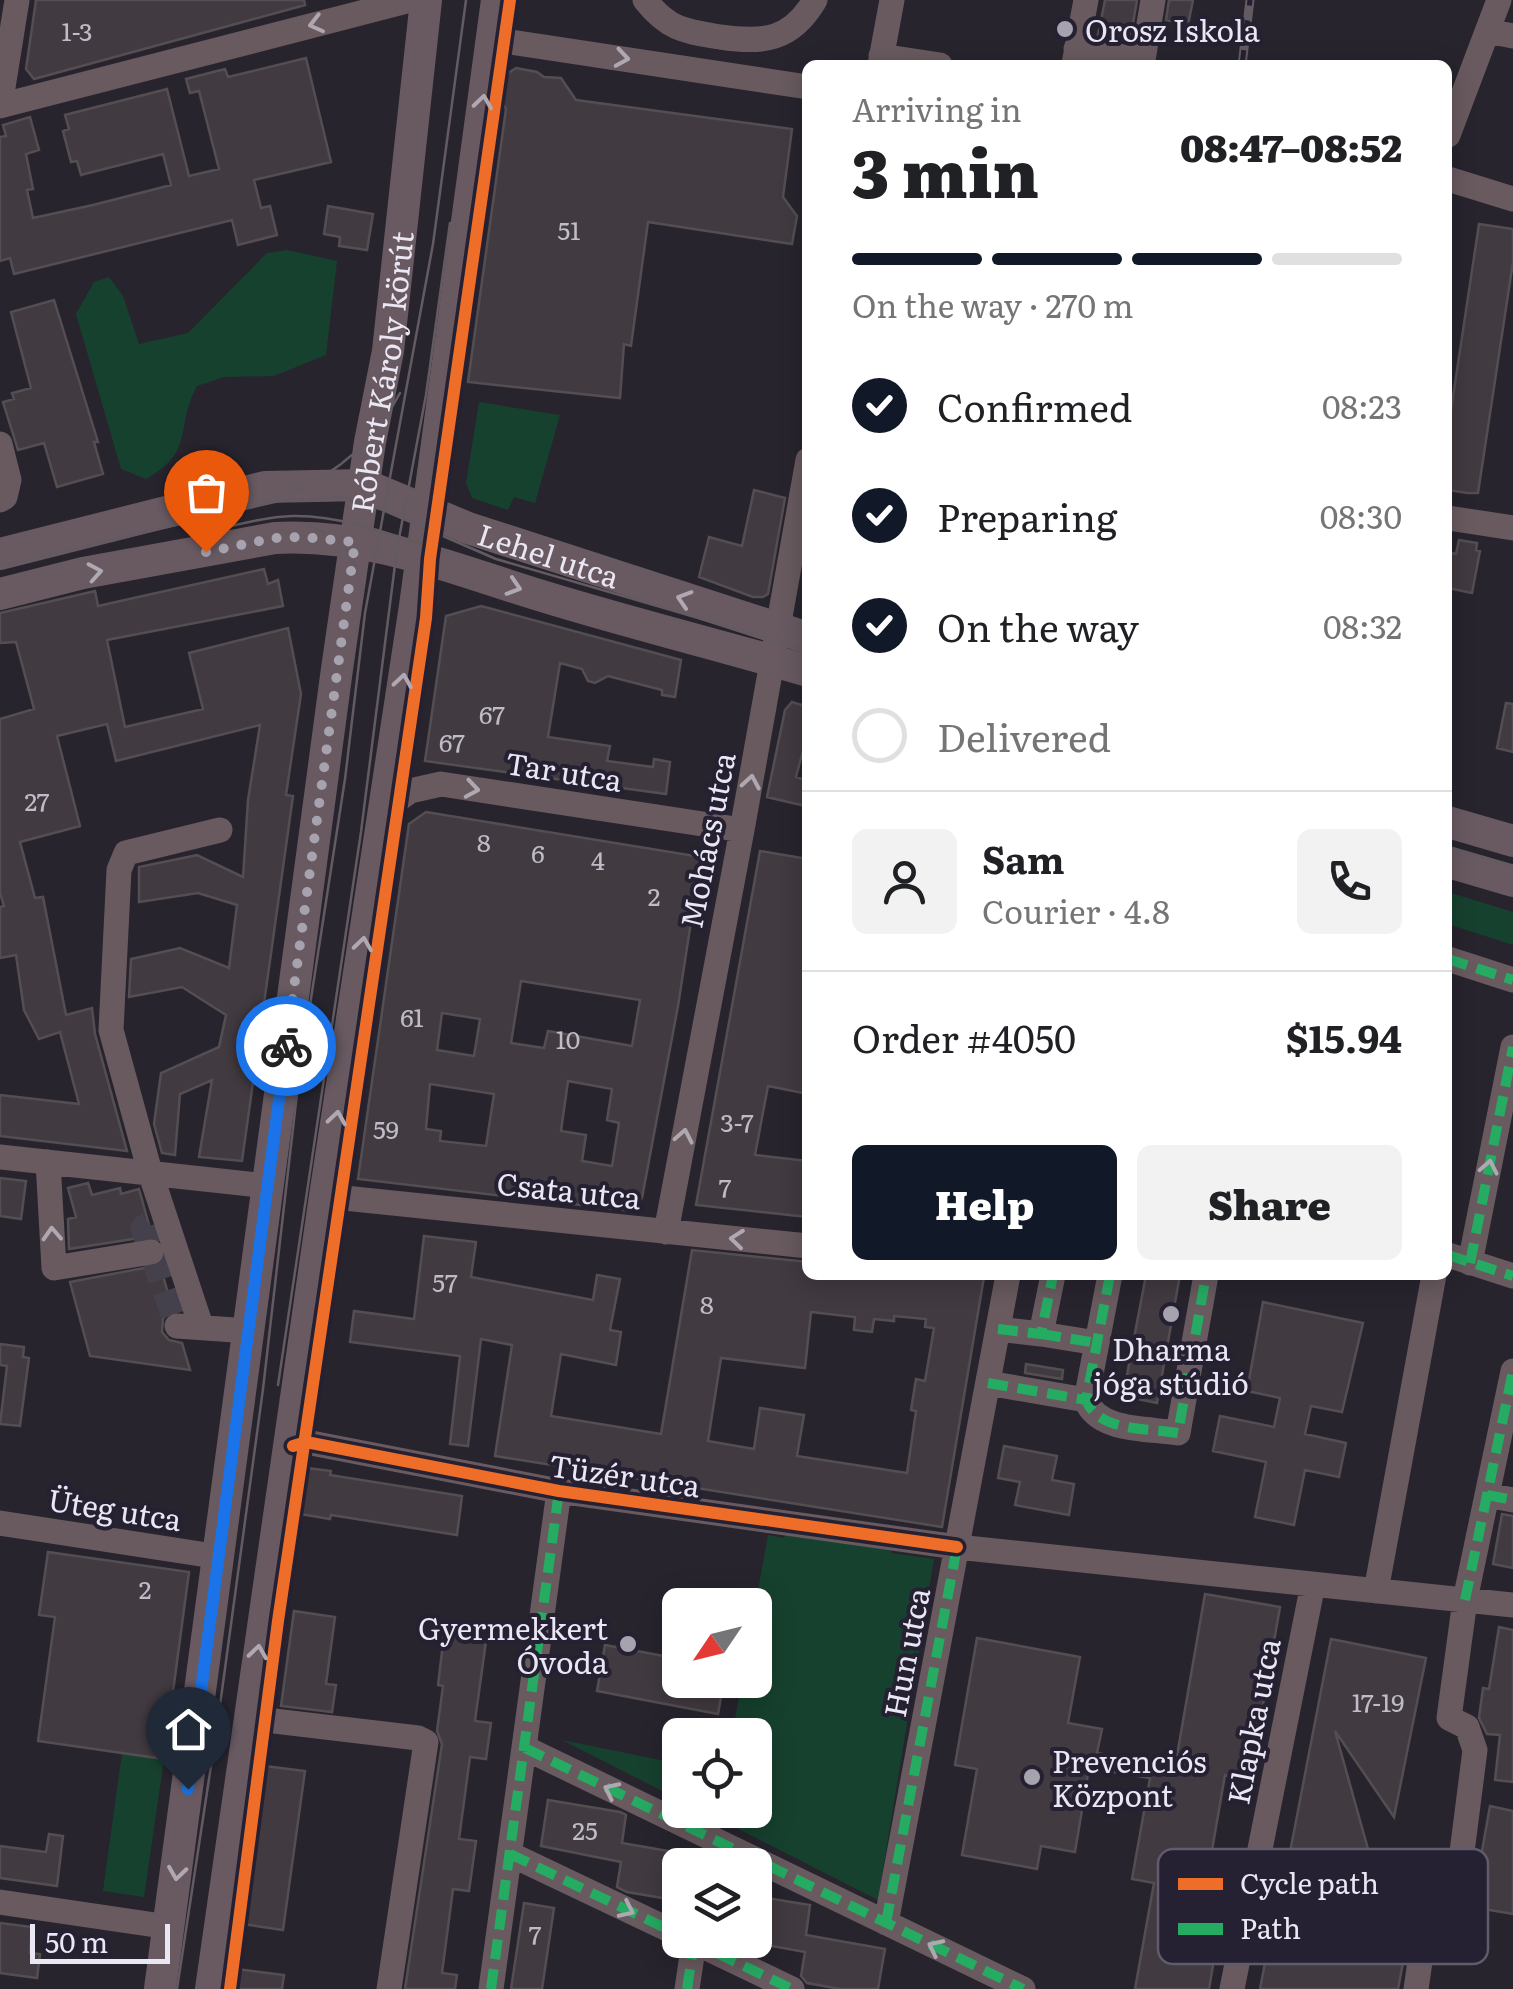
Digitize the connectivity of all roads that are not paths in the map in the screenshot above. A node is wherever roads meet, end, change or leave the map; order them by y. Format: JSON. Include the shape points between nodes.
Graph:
{"nodes":[{"id":1,"x":16,"y":0,"type":"edge"},
{"id":2,"x":411,"y":0,"type":"edge"},
{"id":3,"x":426,"y":0,"type":"edge"},
{"id":4,"x":497,"y":0,"type":"edge"},
{"id":5,"x":645,"y":0,"type":"edge"},
{"id":6,"x":815,"y":0,"type":"edge"},
{"id":7,"x":892,"y":0,"type":"edge"},
{"id":8,"x":1086,"y":0,"type":"edge"},
{"id":9,"x":1153,"y":0,"type":"edge"},
{"id":10,"x":1499,"y":0,"type":"edge"},
{"id":11,"x":1500,"y":33,"type":"edge"},
{"id":12,"x":491,"y":37,"type":"junction"},
{"id":13,"x":583,"y":48,"type":"dead end"},
{"id":14,"x":1075,"y":57,"type":"edge"},
{"id":15,"x":880,"y":60,"type":"edge"},
{"id":16,"x":802,"y":86,"type":"edge"},
{"id":17,"x":0,"y":106,"type":"edge"},
{"id":18,"x":1452,"y":127,"type":"edge"},
{"id":19,"x":1452,"y":180,"type":"edge"},
{"id":20,"x":1513,"y":199,"type":"edge"},
{"id":21,"x":0,"y":444,"type":"edge"},
{"id":22,"x":365,"y":485,"type":"junction"},
{"id":23,"x":0,"y":500,"type":"edge"},
{"id":24,"x":429,"y":511,"type":"junction"},
{"id":25,"x":802,"y":512,"type":"edge"},
{"id":26,"x":1452,"y":519,"type":"edge"},
{"id":27,"x":1513,"y":528,"type":"edge"},
{"id":28,"x":355,"y":542,"type":"junction"},
{"id":29,"x":0,"y":554,"type":"edge"},
{"id":30,"x":421,"y":556,"type":"junction"},
{"id":31,"x":0,"y":594,"type":"edge"},
{"id":32,"x":786,"y":643,"type":"edge"},
{"id":33,"x":802,"y":663,"type":"edge"},
{"id":34,"x":382,"y":811,"type":"junction"},
{"id":35,"x":1452,"y":823,"type":"edge"},
{"id":36,"x":220,"y":830,"type":"dead end"},
{"id":37,"x":742,"y":830,"type":"junction"},
{"id":38,"x":1513,"y":842,"type":"edge"},
{"id":39,"x":1452,"y":863,"type":"edge"},
{"id":40,"x":1513,"y":881,"type":"edge"},
{"id":41,"x":1452,"y":959,"type":"edge"},
{"id":42,"x":1513,"y":980,"type":"edge"},
{"id":43,"x":1513,"y":1047,"type":"edge"},
{"id":44,"x":0,"y":1157,"type":"edge"},
{"id":45,"x":48,"y":1162,"type":"junction"},
{"id":46,"x":150,"y":1172,"type":"junction"},
{"id":47,"x":268,"y":1186,"type":"junction"},
{"id":48,"x":324,"y":1196,"type":"junction"},
{"id":49,"x":666,"y":1232,"type":"junction"},
{"id":50,"x":802,"y":1245,"type":"edge"},
{"id":51,"x":151,"y":1252,"type":"dead end"},
{"id":52,"x":1459,"y":1259,"type":"edge"},
{"id":53,"x":1513,"y":1276,"type":"edge"},
{"id":54,"x":1007,"y":1280,"type":"edge"},
{"id":55,"x":1052,"y":1280,"type":"edge"},
{"id":56,"x":1109,"y":1280,"type":"edge"},
{"id":57,"x":1205,"y":1280,"type":"edge"},
{"id":58,"x":1433,"y":1280,"type":"edge"},
{"id":59,"x":998,"y":1329,"type":"junction"},
{"id":60,"x":249,"y":1331,"type":"junction"},
{"id":61,"x":1041,"y":1334,"type":"junction"},
{"id":62,"x":1097,"y":1342,"type":"junction"},
{"id":63,"x":1513,"y":1370,"type":"edge"},
{"id":64,"x":988,"y":1383,"type":"junction"},
{"id":65,"x":1086,"y":1400,"type":"junction"},
{"id":66,"x":1507,"y":1430,"type":"edge"},
{"id":67,"x":289,"y":1448,"type":"junction"},
{"id":68,"x":559,"y":1491,"type":"junction"},
{"id":69,"x":1487,"y":1495,"type":"junction"},
{"id":70,"x":1513,"y":1500,"type":"edge"},
{"id":71,"x":0,"y":1523,"type":"edge"},
{"id":72,"x":957,"y":1547,"type":"junction"},
{"id":73,"x":220,"y":1557,"type":"junction"},
{"id":74,"x":1313,"y":1584,"type":"junction"},
{"id":75,"x":1376,"y":1591,"type":"junction"},
{"id":76,"x":1465,"y":1600,"type":"junction"},
{"id":77,"x":1513,"y":1605,"type":"edge"},
{"id":78,"x":248,"y":1718,"type":"junction"},
{"id":79,"x":525,"y":1748,"type":"junction"},
{"id":80,"x":1260,"y":1849,"type":"edge"},
{"id":81,"x":1462,"y":1849,"type":"edge"},
{"id":82,"x":510,"y":1854,"type":"junction"},
{"id":83,"x":0,"y":1902,"type":"edge"},
{"id":84,"x":886,"y":1923,"type":"junction"},
{"id":85,"x":169,"y":1927,"type":"junction"},
{"id":86,"x":662,"y":1927,"type":"edge"},
{"id":87,"x":688,"y":1958,"type":"edge"},
{"id":88,"x":728,"y":1958,"type":"edge"},
{"id":89,"x":1237,"y":1964,"type":"edge"},
{"id":90,"x":1420,"y":1964,"type":"edge"},
{"id":91,"x":160,"y":1989,"type":"edge"},
{"id":92,"x":212,"y":1989,"type":"edge"},
{"id":93,"x":390,"y":1989,"type":"edge"},
{"id":94,"x":492,"y":1989,"type":"edge"},
{"id":95,"x":687,"y":1989,"type":"edge"},
{"id":96,"x":792,"y":1989,"type":"edge"},
{"id":97,"x":1023,"y":1989,"type":"edge"},
{"id":98,"x":1232,"y":1989,"type":"edge"},
{"id":99,"x":1416,"y":1989,"type":"edge"}],
"edges":[{"from":1,"to":17,"type":"street"},
{"from":2,"to":17,"type":"street","one_way":true},
{"from":3,"to":22,"type":"main road","name":"Róbert Károly körút","via":[[388,351]]},
{"from":4,"to":12,"type":"main road"},
{"from":5,"to":6,"type":"street","via":[[678,30],[755,42],[793,27]]},
{"from":7,"to":15,"type":"street"},
{"from":8,"to":14,"type":"street"},
{"from":9,"to":14,"type":"street","via":[[1143,60]]},
{"from":10,"to":11,"type":"street"},
{"from":11,"to":18,"type":"street"},
{"from":12,"to":13,"type":"street"},
{"from":12,"to":16,"type":"street","one_way":true},
{"from":24,"to":12,"type":"main road","one_way":true},
{"from":19,"to":20,"type":"street"},
{"from":21,"to":23,"type":"street","via":[[9,480]]},
{"from":22,"to":24,"type":"main road","name":"Lehel utca"},
{"from":22,"to":28,"type":"main road","name":"Róbert Károly körút"},
{"from":22,"to":29,"type":"main road","name":"Lehel utca","via":[[265,488]]},
{"from":24,"to":30,"type":"main road"},
{"from":32,"to":24,"type":"main road","name":"Lehel utca","one_way":true},
{"from":25,"to":32,"type":"street","name":"Mohács utca"},
{"from":26,"to":27,"type":"street"},
{"from":28,"to":30,"type":"main road","name":"Lehel utca"},
{"from":31,"to":28,"type":"main road","name":"Lehel utca","one_way":true,"via":[[275,538]]},
{"from":28,"to":47,"type":"main road","name":"Róbert Károly körút"},
{"from":30,"to":32,"type":"main road","name":"Lehel utca","one_way":true,"via":[[543,596]]},
{"from":34,"to":30,"type":"main road","one_way":true},
{"from":32,"to":33,"type":"main road","name":"Lehel utca"},
{"from":37,"to":32,"type":"street","name":"Mohács utca","one_way":true},
{"from":34,"to":37,"type":"street","name":"Tar utca","one_way":true,"via":[[410,790],[440,784]]},
{"from":48,"to":34,"type":"main road","one_way":true},
{"from":35,"to":38,"type":"main road"},
{"from":36,"to":46,"type":"street","via":[[126,853],[119,870],[111,1030],[133,1072]]},
{"from":49,"to":37,"type":"street","name":"Mohács utca","one_way":true},
{"from":39,"to":40,"type":"main road"},
{"from":41,"to":42,"type":"street"},
{"from":52,"to":43,"type":"street","one_way":true},
{"from":44,"to":45,"type":"street"},
{"from":45,"to":46,"type":"street"},
{"from":51,"to":45,"type":"street","one_way":true,"via":[[54,1268]]},
{"from":46,"to":47,"type":"street"},
{"from":46,"to":60,"type":"street","via":[[189,1326]]},
{"from":47,"to":60,"type":"main road","name":"Róbert Károly körút"},
{"from":48,"to":49,"type":"street","name":"Csata utca"},
{"from":48,"to":67,"type":"main road"},
{"from":50,"to":49,"type":"street","name":"Csata utca","one_way":true},
{"from":52,"to":53,"type":"street"},
{"from":54,"to":59,"type":"street","name":"Hun utca"},
{"from":55,"to":61,"type":"street"},
{"from":56,"to":62,"type":"street"},
{"from":57,"to":65,"type":"street","via":[[1178,1433],[1105,1422]]},
{"from":58,"to":75,"type":"street"},
{"from":59,"to":61,"type":"street"},
{"from":59,"to":64,"type":"street","name":"Hun utca"},
{"from":60,"to":73,"type":"main road","name":"Róbert Károly körút"},
{"from":61,"to":62,"type":"street"},
{"from":62,"to":65,"type":"street"},
{"from":63,"to":66,"type":"street"},
{"from":64,"to":65,"type":"street"},
{"from":64,"to":72,"type":"street","name":"Hun utca"},
{"from":66,"to":69,"type":"street"},
{"from":67,"to":68,"type":"street","name":"Tüzér utca","via":[[306,1442]]},
{"from":78,"to":67,"type":"main road","one_way":true},
{"from":68,"to":72,"type":"street","name":"Tüzér utca"},
{"from":68,"to":79,"type":"street"},
{"from":69,"to":70,"type":"street"},
{"from":69,"to":76,"type":"street"},
{"from":71,"to":73,"type":"street","name":"Üteg utca"},
{"from":72,"to":74,"type":"street","name":"Tüzér utca"},
{"from":72,"to":84,"type":"street","name":"Hun utca"},
{"from":73,"to":85,"type":"main road","name":"Róbert Károly körút","one_way":true},
{"from":74,"to":75,"type":"street","name":"Tüzér utca"},
{"from":74,"to":80,"type":"street","name":"Klapka utca"},
{"from":75,"to":76,"type":"street","name":"Tüzér utca"},
{"from":76,"to":77,"type":"street","name":"Tüzér utca"},
{"from":76,"to":81,"type":"street","via":[[1449,1718],[1467,1727],[1475,1750]]},
{"from":78,"to":92,"type":"main road"},
{"from":78,"to":93,"type":"street","via":[[426,1742]]},
{"from":79,"to":82,"type":"street"},
{"from":84,"to":79,"type":"street","one_way":true},
{"from":82,"to":86,"type":"street","one_way":true},
{"from":82,"to":94,"type":"street"},
{"from":83,"to":85,"type":"street"},
{"from":97,"to":84,"type":"street","one_way":true},
{"from":85,"to":91,"type":"main road","name":"Róbert Károly körút"},
{"from":87,"to":95,"type":"street"},
{"from":88,"to":96,"type":"street"},
{"from":89,"to":98,"type":"street","name":"Klapka utca"},
{"from":90,"to":99,"type":"street"}]}
